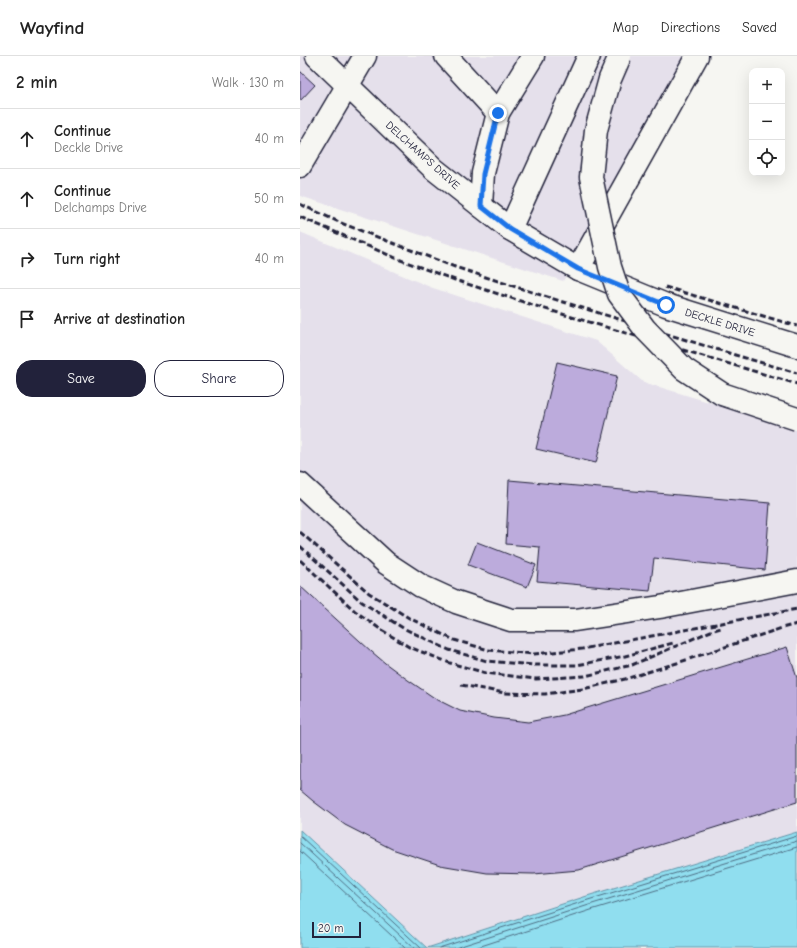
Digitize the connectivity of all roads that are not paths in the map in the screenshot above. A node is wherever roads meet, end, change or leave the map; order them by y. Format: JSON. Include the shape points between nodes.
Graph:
{"nodes":[{"id":1,"x":317,"y":56,"type":"edge"},
{"id":2,"x":365,"y":56,"type":"edge"},
{"id":3,"x":446,"y":56,"type":"edge"},
{"id":4,"x":533,"y":56,"type":"edge"},
{"id":5,"x":589,"y":56,"type":"edge"},
{"id":6,"x":620,"y":56,"type":"edge"},
{"id":7,"x":697,"y":56,"type":"edge"},
{"id":8,"x":348,"y":85,"type":"junction"},
{"id":9,"x":498,"y":113,"type":"junction"},
{"id":10,"x":300,"y":166,"type":"edge"},
{"id":11,"x":481,"y":206,"type":"junction"},
{"id":12,"x":510,"y":229,"type":"junction"},
{"id":13,"x":578,"y":269,"type":"junction"},
{"id":14,"x":797,"y":346,"type":"edge"},
{"id":15,"x":797,"y":419,"type":"edge"},
{"id":16,"x":300,"y":484,"type":"edge"},
{"id":17,"x":797,"y":581,"type":"edge"}],
"edges":[{"from":1,"to":8,"type":"street","name":"DELCHAMPS DRIVE"},
{"from":2,"to":8,"type":"street"},
{"from":3,"to":9,"type":"street"},
{"from":4,"to":9,"type":"street"},
{"from":5,"to":12,"type":"street"},
{"from":6,"to":15,"type":"street","bridge":true,"via":[[610,79],[596,130],[592,177],[610,267],[619,294],[645,329],[684,369],[722,394]]},
{"from":7,"to":13,"type":"street"},
{"from":8,"to":10,"type":"street"},
{"from":8,"to":11,"type":"street","name":"DELCHAMPS DRIVE","via":[[434,169]]},
{"from":9,"to":11,"type":"street","via":[[483,174]]},
{"from":11,"to":12,"type":"street","name":"DELCHAMPS DRIVE"},
{"from":12,"to":13,"type":"street","name":"DELCHAMPS DRIVE"},
{"from":13,"to":14,"type":"street","name":"DECKLE DRIVE","via":[[666,305]]},
{"from":16,"to":17,"type":"street","via":[[386,562],[421,586],[456,602],[511,620],[575,620],[660,608]]}]}
